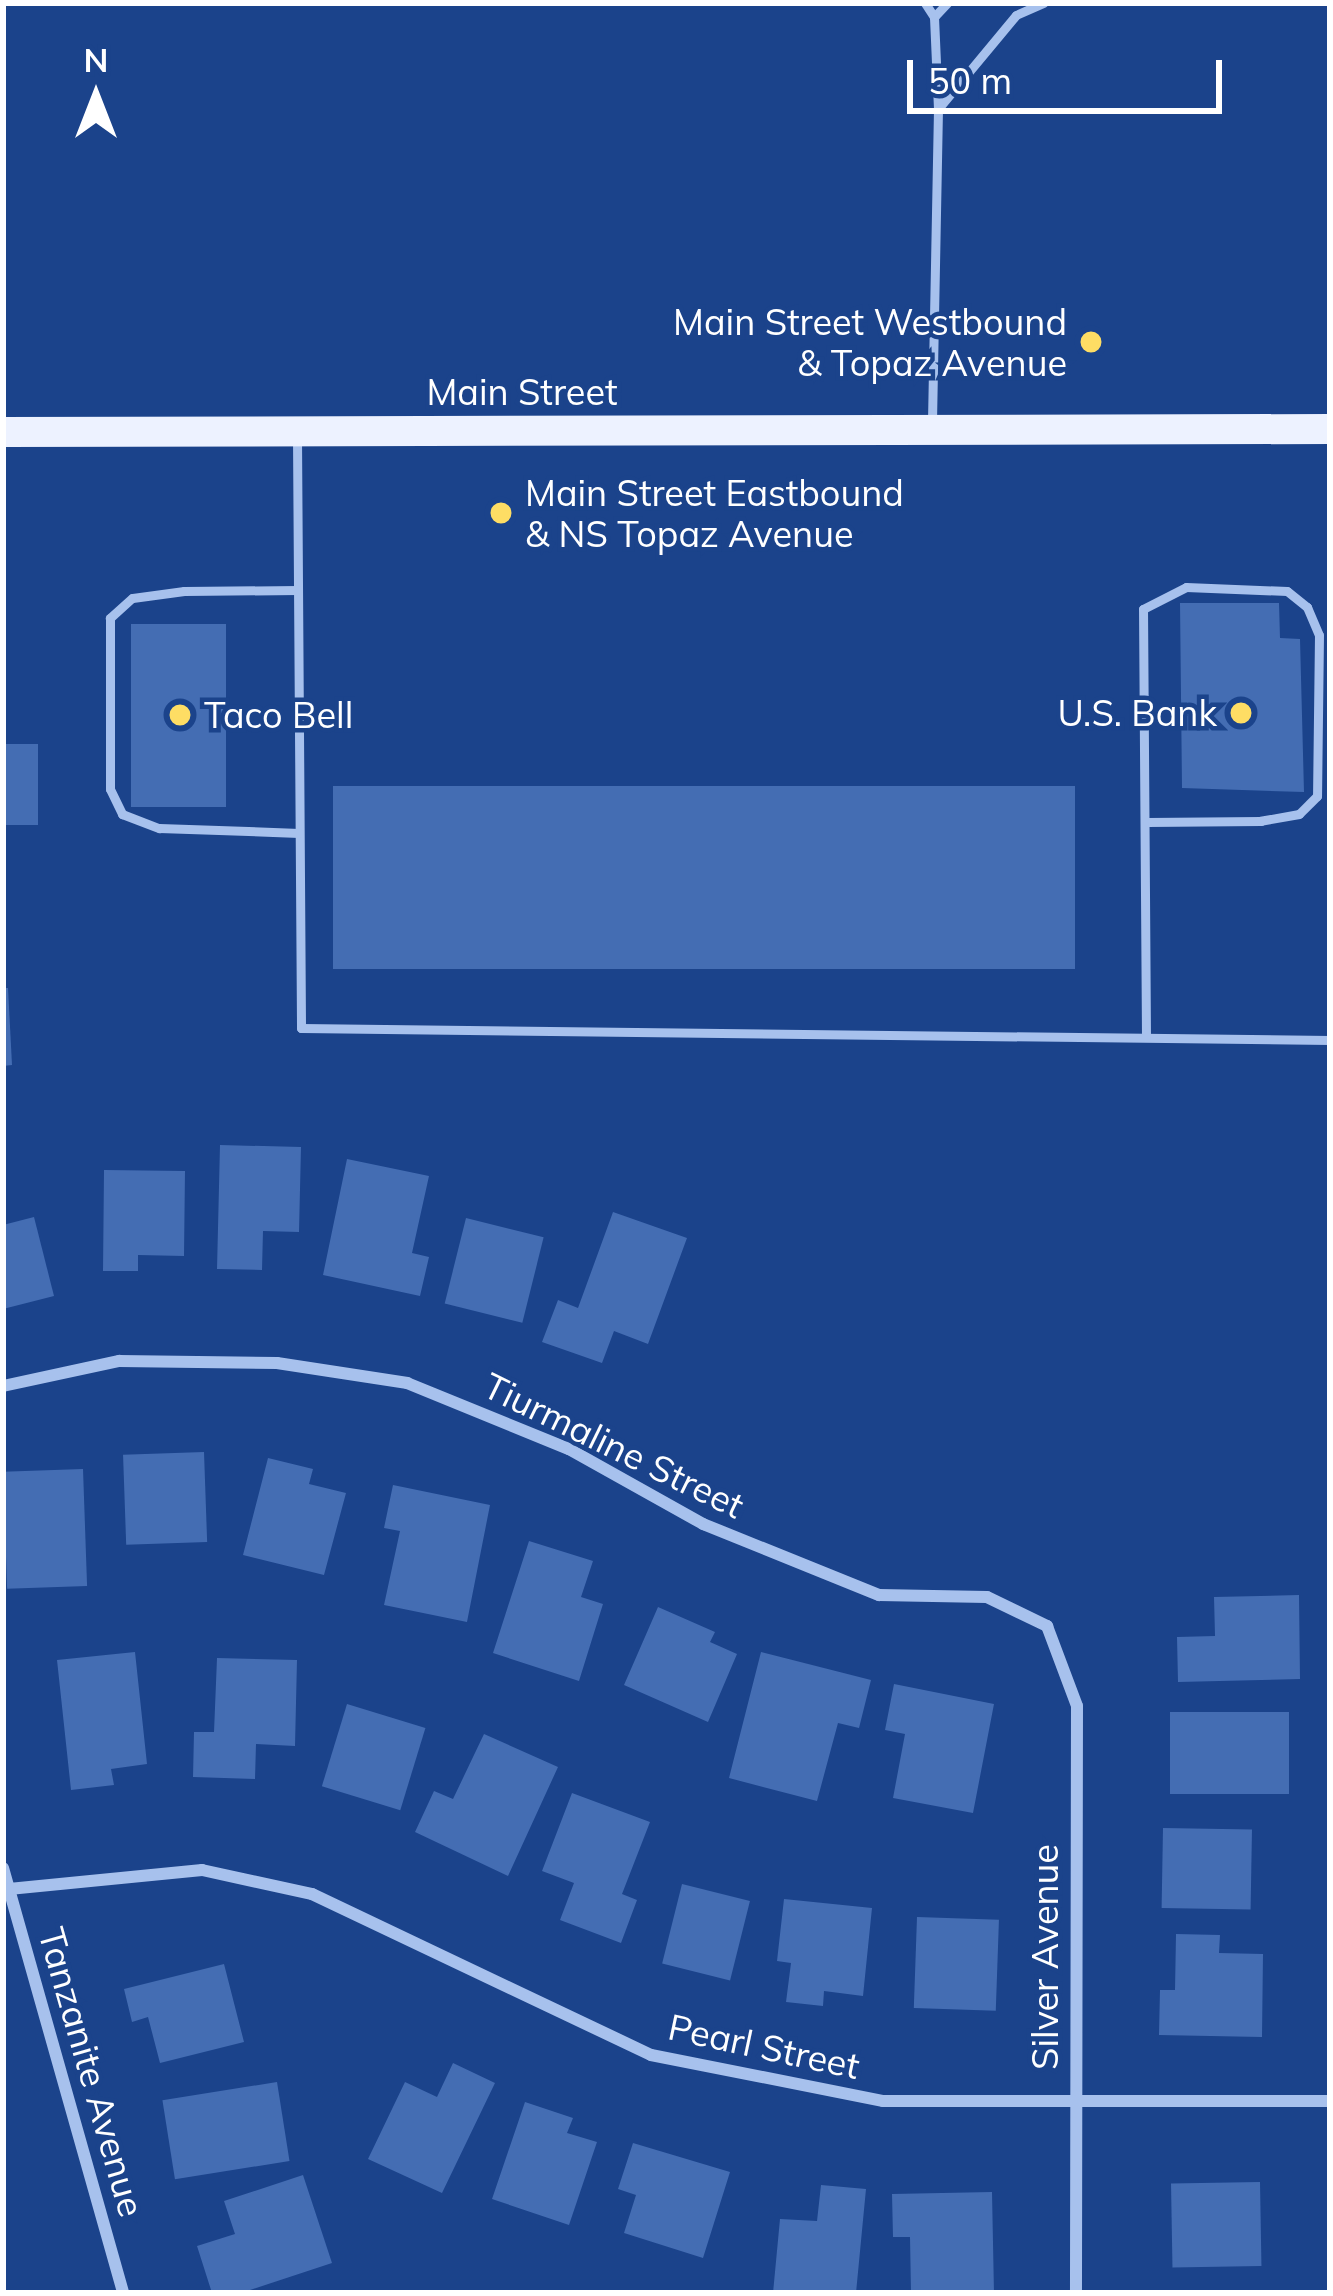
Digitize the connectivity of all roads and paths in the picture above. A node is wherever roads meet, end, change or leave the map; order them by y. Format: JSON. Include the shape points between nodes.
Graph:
{"nodes":[{"id":1,"x":925,"y":3,"type":"edge"},
{"id":2,"x":947,"y":3,"type":"edge"},
{"id":3,"x":1043,"y":3,"type":"edge"},
{"id":4,"x":1029,"y":4,"type":"edge"},
{"id":5,"x":934,"y":16,"type":"junction"},
{"id":6,"x":938,"y":109,"type":"junction"},
{"id":7,"x":932,"y":429,"type":"junction"},
{"id":8,"x":1330,"y":429,"type":"edge"},
{"id":9,"x":297,"y":431,"type":"junction"},
{"id":10,"x":3,"y":432,"type":"edge"},
{"id":11,"x":298,"y":590,"type":"junction"},
{"id":12,"x":1147,"y":822,"type":"junction"},
{"id":13,"x":299,"y":832,"type":"junction"},
{"id":14,"x":1146,"y":1037,"type":"junction"},
{"id":15,"x":1330,"y":1040,"type":"edge"},
{"id":16,"x":3,"y":1386,"type":"edge"},
{"id":17,"x":1047,"y":1626,"type":"joint"},
{"id":18,"x":3,"y":1868,"type":"edge"},
{"id":19,"x":9,"y":1889,"type":"junction"},
{"id":20,"x":1075,"y":2098,"type":"junction"},
{"id":21,"x":1330,"y":2101,"type":"edge"},
{"id":22,"x":123,"y":2293,"type":"edge"},
{"id":23,"x":1076,"y":2293,"type":"edge"}],
"edges":[{"from":1,"to":5,"type":"lane"},
{"from":2,"to":5,"type":"lane"},
{"from":3,"to":4,"type":"lane"},
{"from":4,"to":6,"type":"lane"},
{"from":5,"to":6,"type":"lane"},
{"from":6,"to":7,"type":"lane"},
{"from":7,"to":8,"type":"main road","name":"Main Street"},
{"from":7,"to":9,"type":"main road","name":"Main Street"},
{"from":9,"to":10,"type":"main road","name":"Main Street"},
{"from":9,"to":11,"type":"lane"},
{"from":11,"to":13,"type":"lane"},
{"from":11,"to":13,"type":"lane","via":[[131,598],[110,618],[110,789],[122,814],[159,828]]},
{"from":12,"to":12,"type":"lane","via":[[1143,609],[1186,587],[1287,591],[1307,607],[1319,635],[1316,796],[1299,814],[1261,821]]},
{"from":12,"to":14,"type":"lane"},
{"from":13,"to":14,"type":"lane","via":[[301,1028]]},
{"from":14,"to":15,"type":"lane"},
{"from":16,"to":17,"type":"street","name":"Tiurmaline Street","via":[[119,1361],[278,1364],[407,1383],[568,1449],[703,1524],[879,1595],[986,1598]]},
{"from":17,"to":20,"type":"street","name":"Silver Avenue","via":[[1077,1706]]},
{"from":18,"to":19,"type":"street","name":"Tanzanite Avenue"},
{"from":19,"to":20,"type":"street","name":"Pearl Street","via":[[202,1870],[311,1894],[651,2055],[884,2101]]},
{"from":19,"to":22,"type":"street","name":"Tanzanite Avenue"},
{"from":20,"to":21,"type":"street","name":"Pearl Street"},
{"from":20,"to":23,"type":"street","name":"Silver Avenue"}]}
